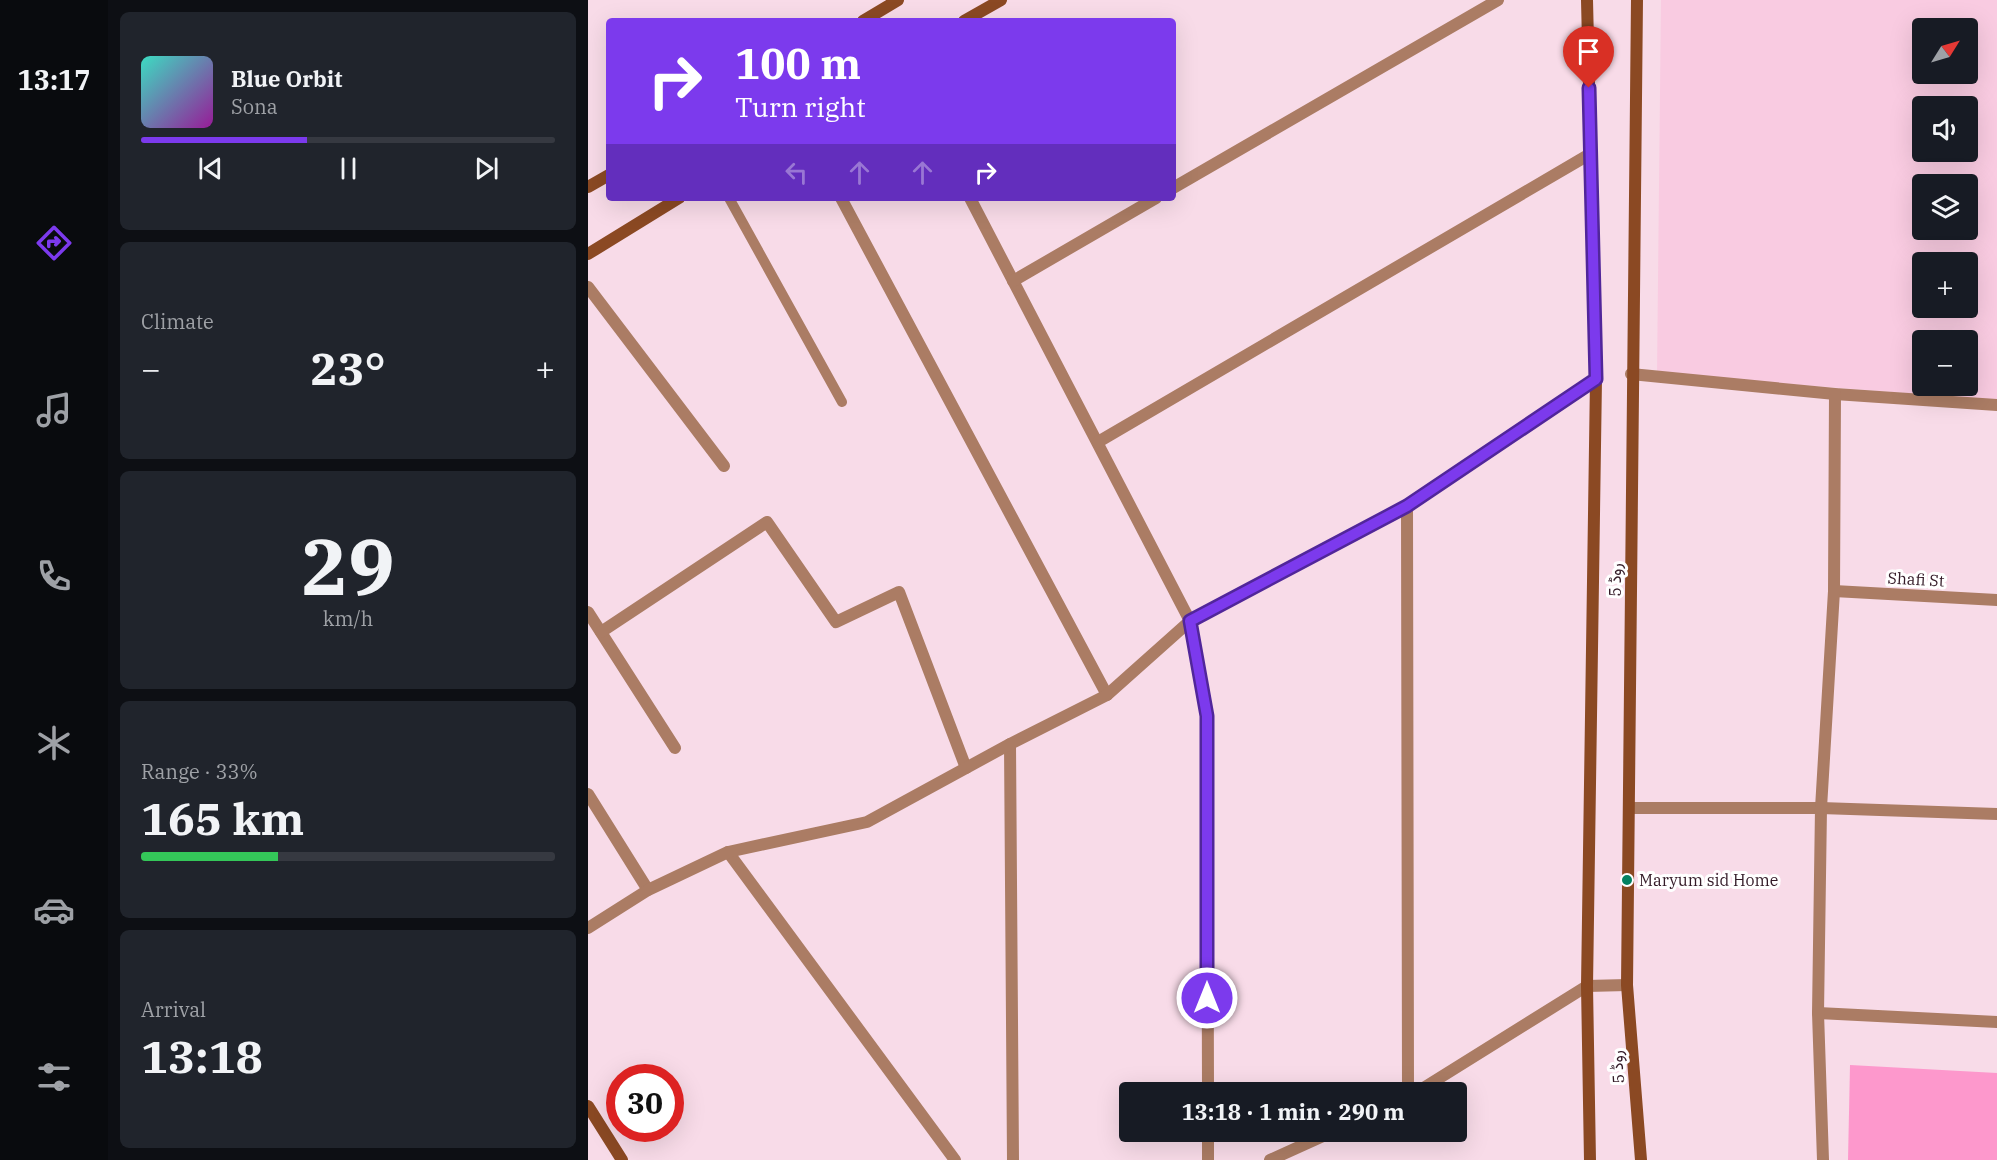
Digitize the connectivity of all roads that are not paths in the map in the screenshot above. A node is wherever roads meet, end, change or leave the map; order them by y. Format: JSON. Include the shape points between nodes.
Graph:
{"nodes":[{"id":1,"x":898,"y":0,"type":"edge"},
{"id":2,"x":1000,"y":0,"type":"edge"},
{"id":3,"x":1498,"y":0,"type":"edge"},
{"id":4,"x":1587,"y":0,"type":"edge"},
{"id":5,"x":1637,"y":0,"type":"edge"},
{"id":6,"x":868,"y":18,"type":"edge"},
{"id":7,"x":969,"y":18,"type":"edge"},
{"id":8,"x":1590,"y":154,"type":"junction"},
{"id":9,"x":606,"y":177,"type":"edge"},
{"id":10,"x":1176,"y":186,"type":"edge"},
{"id":11,"x":588,"y":187,"type":"edge"},
{"id":12,"x":674,"y":201,"type":"edge"},
{"id":13,"x":731,"y":201,"type":"edge"},
{"id":14,"x":843,"y":201,"type":"edge"},
{"id":15,"x":972,"y":201,"type":"edge"},
{"id":16,"x":1151,"y":201,"type":"edge"},
{"id":17,"x":588,"y":254,"type":"edge"},
{"id":18,"x":1012,"y":282,"type":"junction"},
{"id":19,"x":588,"y":287,"type":"edge"},
{"id":20,"x":1631,"y":374,"type":"junction"},
{"id":21,"x":1596,"y":379,"type":"junction"},
{"id":22,"x":1835,"y":394,"type":"junction"},
{"id":23,"x":842,"y":402,"type":"dead end"},
{"id":24,"x":1997,"y":405,"type":"edge"},
{"id":25,"x":1098,"y":442,"type":"junction"},
{"id":26,"x":724,"y":466,"type":"dead end"},
{"id":27,"x":1407,"y":506,"type":"junction"},
{"id":28,"x":1834,"y":591,"type":"junction"},
{"id":29,"x":1997,"y":600,"type":"edge"},
{"id":30,"x":588,"y":612,"type":"edge"},
{"id":31,"x":1190,"y":621,"type":"junction"},
{"id":32,"x":601,"y":632,"type":"junction"},
{"id":33,"x":1107,"y":695,"type":"junction"},
{"id":34,"x":1010,"y":744,"type":"junction"},
{"id":35,"x":675,"y":748,"type":"dead end"},
{"id":36,"x":966,"y":768,"type":"junction"},
{"id":37,"x":588,"y":794,"type":"edge"},
{"id":38,"x":1631,"y":808,"type":"junction"},
{"id":39,"x":1821,"y":808,"type":"junction"},
{"id":40,"x":1997,"y":813,"type":"edge"},
{"id":41,"x":728,"y":852,"type":"junction"},
{"id":42,"x":648,"y":890,"type":"junction"},
{"id":43,"x":588,"y":928,"type":"edge"},
{"id":44,"x":1627,"y":985,"type":"junction"},
{"id":45,"x":1587,"y":986,"type":"junction"},
{"id":46,"x":1818,"y":1013,"type":"junction"},
{"id":47,"x":1997,"y":1022,"type":"edge"},
{"id":48,"x":1208,"y":1082,"type":"edge"},
{"id":49,"x":1408,"y":1082,"type":"edge"},
{"id":50,"x":1433,"y":1082,"type":"edge"},
{"id":51,"x":588,"y":1106,"type":"edge"},
{"id":52,"x":1208,"y":1142,"type":"edge"},
{"id":53,"x":1310,"y":1142,"type":"edge"},
{"id":54,"x":622,"y":1160,"type":"edge"},
{"id":55,"x":955,"y":1160,"type":"edge"},
{"id":56,"x":1013,"y":1160,"type":"edge"},
{"id":57,"x":1208,"y":1160,"type":"edge"},
{"id":58,"x":1270,"y":1160,"type":"edge"},
{"id":59,"x":1590,"y":1160,"type":"edge"},
{"id":60,"x":1641,"y":1160,"type":"edge"},
{"id":61,"x":1823,"y":1160,"type":"edge"}],
"edges":[{"from":1,"to":6,"type":"main road"},
{"from":2,"to":7,"type":"main road"},
{"from":3,"to":10,"type":"street"},
{"from":4,"to":8,"type":"main road","name":"روڈ 5"},
{"from":5,"to":20,"type":"main road","name":"روڈ 5"},
{"from":8,"to":21,"type":"main road","name":"روڈ 5"},
{"from":8,"to":25,"type":"street"},
{"from":9,"to":11,"type":"main road"},
{"from":12,"to":17,"type":"main road"},
{"from":13,"to":23,"type":"lane"},
{"from":14,"to":33,"type":"street"},
{"from":15,"to":18,"type":"street"},
{"from":16,"to":18,"type":"street"},
{"from":18,"to":25,"type":"street"},
{"from":19,"to":26,"type":"street"},
{"from":20,"to":22,"type":"street"},
{"from":20,"to":38,"type":"main road","name":"روڈ 5"},
{"from":21,"to":27,"type":"street"},
{"from":21,"to":45,"type":"main road","name":"روڈ 5"},
{"from":22,"to":24,"type":"street"},
{"from":22,"to":28,"type":"street"},
{"from":25,"to":31,"type":"street"},
{"from":27,"to":31,"type":"street"},
{"from":27,"to":49,"type":"street"},
{"from":28,"to":29,"type":"street","name":"Shafi St"},
{"from":28,"to":39,"type":"street"},
{"from":30,"to":32,"type":"street"},
{"from":31,"to":33,"type":"street"},
{"from":31,"to":48,"type":"street","via":[[1207,716]]},
{"from":32,"to":35,"type":"street"},
{"from":32,"to":36,"type":"street","via":[[767,522],[836,622],[898,592]]},
{"from":33,"to":34,"type":"street"},
{"from":34,"to":36,"type":"street"},
{"from":34,"to":56,"type":"street"},
{"from":36,"to":41,"type":"street","via":[[867,822]]},
{"from":37,"to":42,"type":"street"},
{"from":38,"to":39,"type":"street"},
{"from":38,"to":44,"type":"main road","name":"روڈ 5"},
{"from":39,"to":40,"type":"street"},
{"from":39,"to":46,"type":"street"},
{"from":41,"to":42,"type":"street"},
{"from":41,"to":55,"type":"street"},
{"from":42,"to":43,"type":"street"},
{"from":44,"to":45,"type":"street"},
{"from":44,"to":60,"type":"main road","name":"روڈ 5"},
{"from":45,"to":50,"type":"street"},
{"from":45,"to":59,"type":"main road","name":"روڈ 5"},
{"from":46,"to":47,"type":"street"},
{"from":46,"to":61,"type":"street"},
{"from":51,"to":54,"type":"main road"},
{"from":52,"to":57,"type":"street"},
{"from":53,"to":58,"type":"street"}]}
